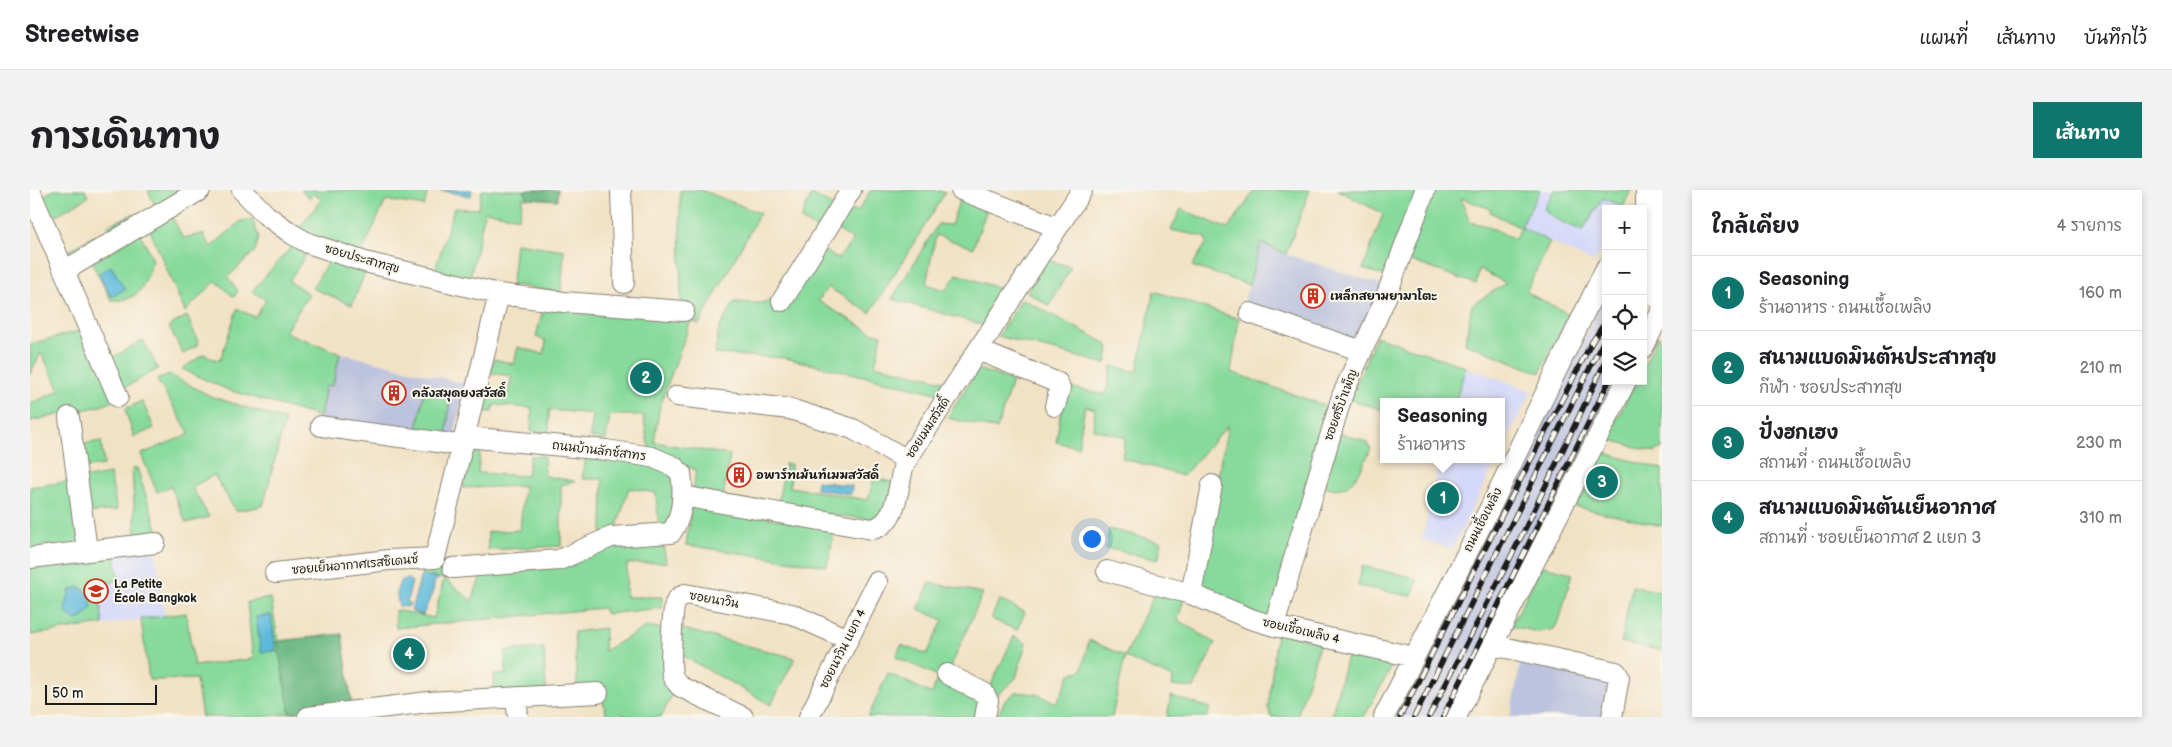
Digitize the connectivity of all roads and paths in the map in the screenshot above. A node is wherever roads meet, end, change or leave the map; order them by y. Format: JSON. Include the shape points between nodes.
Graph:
{"nodes":[{"id":1,"x":200,"y":190,"type":"edge"},
{"id":2,"x":242,"y":190,"type":"edge"},
{"id":3,"x":621,"y":190,"type":"edge"},
{"id":4,"x":852,"y":190,"type":"edge"},
{"id":5,"x":960,"y":190,"type":"edge"},
{"id":6,"x":1082,"y":190,"type":"edge"},
{"id":7,"x":1425,"y":190,"type":"edge"},
{"id":8,"x":1645,"y":190,"type":"edge"},
{"id":9,"x":1650,"y":190,"type":"edge"},
{"id":10,"x":30,"y":192,"type":"edge"},
{"id":11,"x":1638,"y":205,"type":"edge"},
{"id":12,"x":1056,"y":227,"type":"junction"},
{"id":13,"x":64,"y":271,"type":"junction"},
{"id":14,"x":1602,"y":276,"type":"edge"},
{"id":15,"x":624,"y":283,"type":"dead end"},
{"id":16,"x":499,"y":294,"type":"junction"},
{"id":17,"x":1662,"y":296,"type":"edge"},
{"id":18,"x":782,"y":301,"type":"dead end"},
{"id":19,"x":1662,"y":310,"type":"edge"},
{"id":20,"x":684,"y":311,"type":"dead end"},
{"id":21,"x":1250,"y":313,"type":"dead end"},
{"id":22,"x":1647,"y":340,"type":"edge"},
{"id":23,"x":978,"y":350,"type":"junction"},
{"id":24,"x":1362,"y":351,"type":"junction"},
{"id":25,"x":1624,"y":385,"type":"edge"},
{"id":26,"x":677,"y":396,"type":"dead end"},
{"id":27,"x":118,"y":397,"type":"dead end"},
{"id":28,"x":1055,"y":406,"type":"dead end"},
{"id":29,"x":69,"y":417,"type":"dead end"},
{"id":30,"x":320,"y":426,"type":"dead end"},
{"id":31,"x":465,"y":442,"type":"junction"},
{"id":32,"x":907,"y":460,"type":"junction"},
{"id":33,"x":1212,"y":486,"type":"dead end"},
{"id":34,"x":682,"y":496,"type":"junction"},
{"id":35,"x":155,"y":543,"type":"dead end"},
{"id":36,"x":87,"y":550,"type":"junction"},
{"id":37,"x":30,"y":558,"type":"edge"},
{"id":38,"x":453,"y":568,"type":"dead end"},
{"id":39,"x":1106,"y":571,"type":"dead end"},
{"id":40,"x":275,"y":573,"type":"dead end"},
{"id":41,"x":877,"y":582,"type":"dead end"},
{"id":42,"x":1191,"y":594,"type":"junction"},
{"id":43,"x":1274,"y":626,"type":"junction"},
{"id":44,"x":847,"y":639,"type":"junction"},
{"id":45,"x":1493,"y":645,"type":"junction"},
{"id":46,"x":1414,"y":657,"type":"junction"},
{"id":47,"x":947,"y":674,"type":"dead end"},
{"id":48,"x":598,"y":693,"type":"dead end"},
{"id":49,"x":340,"y":715,"type":"edge"},
{"id":50,"x":308,"y":717,"type":"edge"},
{"id":51,"x":743,"y":717,"type":"edge"},
{"id":52,"x":809,"y":717,"type":"edge"},
{"id":53,"x":985,"y":717,"type":"edge"},
{"id":54,"x":1384,"y":717,"type":"edge"},
{"id":55,"x":1456,"y":717,"type":"edge"},
{"id":56,"x":1612,"y":717,"type":"edge"}],
"edges":[{"from":1,"to":13,"type":"street"},
{"from":2,"to":16,"type":"street","name":"ซอยประสาทสุข","via":[[266,215],[308,243],[365,262]]},
{"from":3,"to":15,"type":"street"},
{"from":4,"to":18,"type":"street"},
{"from":5,"to":12,"type":"street"},
{"from":6,"to":12,"type":"street","name":"ซอยเมฆสวัสดิ์"},
{"from":7,"to":24,"type":"street","name":"ซอยศรีบำเพ็ญ","via":[[1389,290]]},
{"from":8,"to":11,"type":"street"},
{"from":9,"to":17,"type":"highway","bridge":true,"via":[[1650,228]]},
{"from":10,"to":13,"type":"street"},
{"from":12,"to":23,"type":"street","name":"ซอยเมฆสวัสดิ์"},
{"from":13,"to":27,"type":"street"},
{"from":14,"to":46,"type":"street","name":"ถนนเชื้อเพลิง"},
{"from":16,"to":20,"type":"street","name":"ซอยประสาทสุข"},
{"from":16,"to":31,"type":"street"},
{"from":19,"to":22,"type":"street"},
{"from":21,"to":24,"type":"street"},
{"from":23,"to":28,"type":"street","via":[[1058,383],[1060,388]]},
{"from":23,"to":32,"type":"street","name":"ซอยเมฆสวัสดิ์"},
{"from":24,"to":43,"type":"street","name":"ซอยศรีบำเพ็ญ","via":[[1342,396]]},
{"from":25,"to":45,"type":"street"},
{"from":26,"to":32,"type":"street","via":[[790,409],[853,429]]},
{"from":29,"to":36,"type":"street"},
{"from":30,"to":31,"type":"street","via":[[376,436]]},
{"from":31,"to":34,"type":"street","name":"ถนนบ้านลักซ์สาทร","via":[[652,457],[681,473]]},
{"from":31,"to":40,"type":"street","name":"ซอยเย็นอากาศเรสซิเดนซ์","via":[[435,558]]},
{"from":32,"to":34,"type":"street","name":"ซอยเมฆสวัสดิ์","via":[[888,520],[872,529]]},
{"from":33,"to":42,"type":"street"},
{"from":34,"to":38,"type":"street","name":"ถนนบ้านลักซ์สาทร","via":[[680,514],[671,533],[611,537],[558,560]]},
{"from":35,"to":36,"type":"street"},
{"from":36,"to":37,"type":"street"},
{"from":39,"to":42,"type":"street","name":"ซอยเชื้อเพลิง 4"},
{"from":41,"to":44,"type":"street","name":"ซอยนาวิน แยก 4"},
{"from":42,"to":43,"type":"street","name":"ซอยเชื้อเพลิง 4"},
{"from":43,"to":46,"type":"street","name":"ซอยเชื้อเพลิง 4"},
{"from":44,"to":51,"type":"street","name":"ซอยนาวิน","via":[[792,614],[685,594],[678,597],[674,606],[672,662],[675,682]]},
{"from":44,"to":52,"type":"street","name":"ซอยนาวิน แยก 4"},
{"from":45,"to":55,"type":"street"},
{"from":45,"to":56,"type":"street","via":[[1616,672]]},
{"from":46,"to":54,"type":"street","name":"ถนนเชื้อเพลิง"},
{"from":47,"to":53,"type":"street","via":[[984,693],[988,701]]},
{"from":48,"to":49,"type":"street","via":[[438,702]]},
{"from":49,"to":50,"type":"street"}]}
